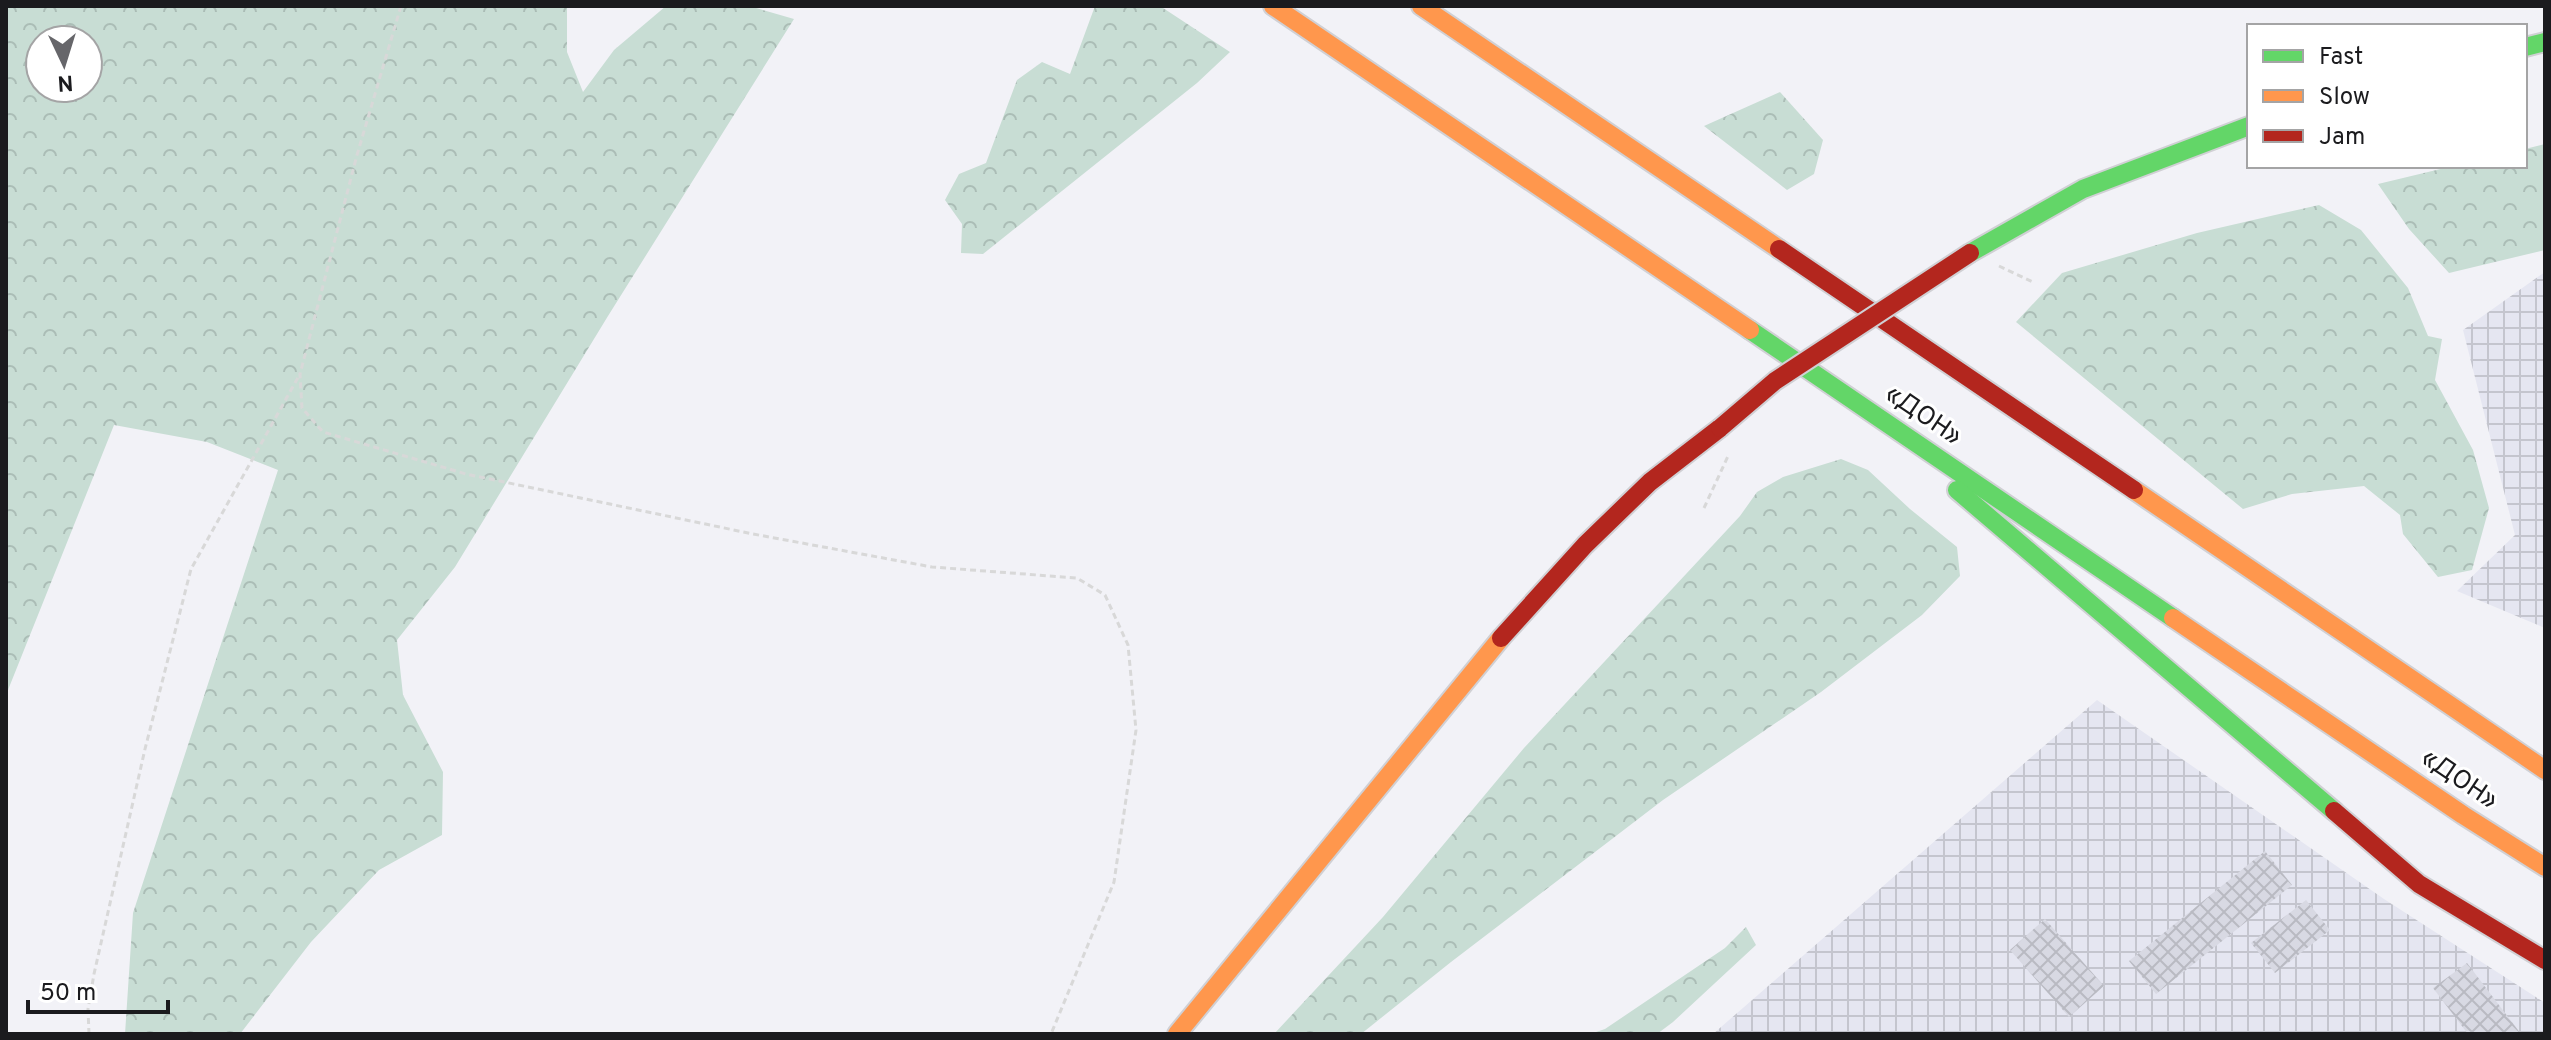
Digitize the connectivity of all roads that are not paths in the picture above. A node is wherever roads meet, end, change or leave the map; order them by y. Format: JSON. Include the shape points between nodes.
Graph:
{"nodes":[{"id":1,"x":1273,"y":6,"type":"edge"},
{"id":2,"x":1421,"y":6,"type":"edge"},
{"id":3,"x":2247,"y":127,"type":"edge"},
{"id":4,"x":1846,"y":396,"type":"junction"},
{"id":5,"x":2545,"y":770,"type":"edge"},
{"id":6,"x":2545,"y":867,"type":"edge"},
{"id":7,"x":2545,"y":960,"type":"edge"},
{"id":8,"x":1177,"y":1034,"type":"edge"}],
"edges":[{"from":1,"to":4,"type":"main road","name":"«ДОН»"},
{"from":2,"to":5,"type":"main road"},
{"from":3,"to":8,"type":"main road","bridge":true,"via":[[2083,189],[1970,253],[1775,381],[1650,482],[1513,623]]},
{"from":4,"to":6,"type":"main road","name":"«ДОН»"},
{"from":4,"to":7,"type":"main road","via":[[2419,884]]}]}
